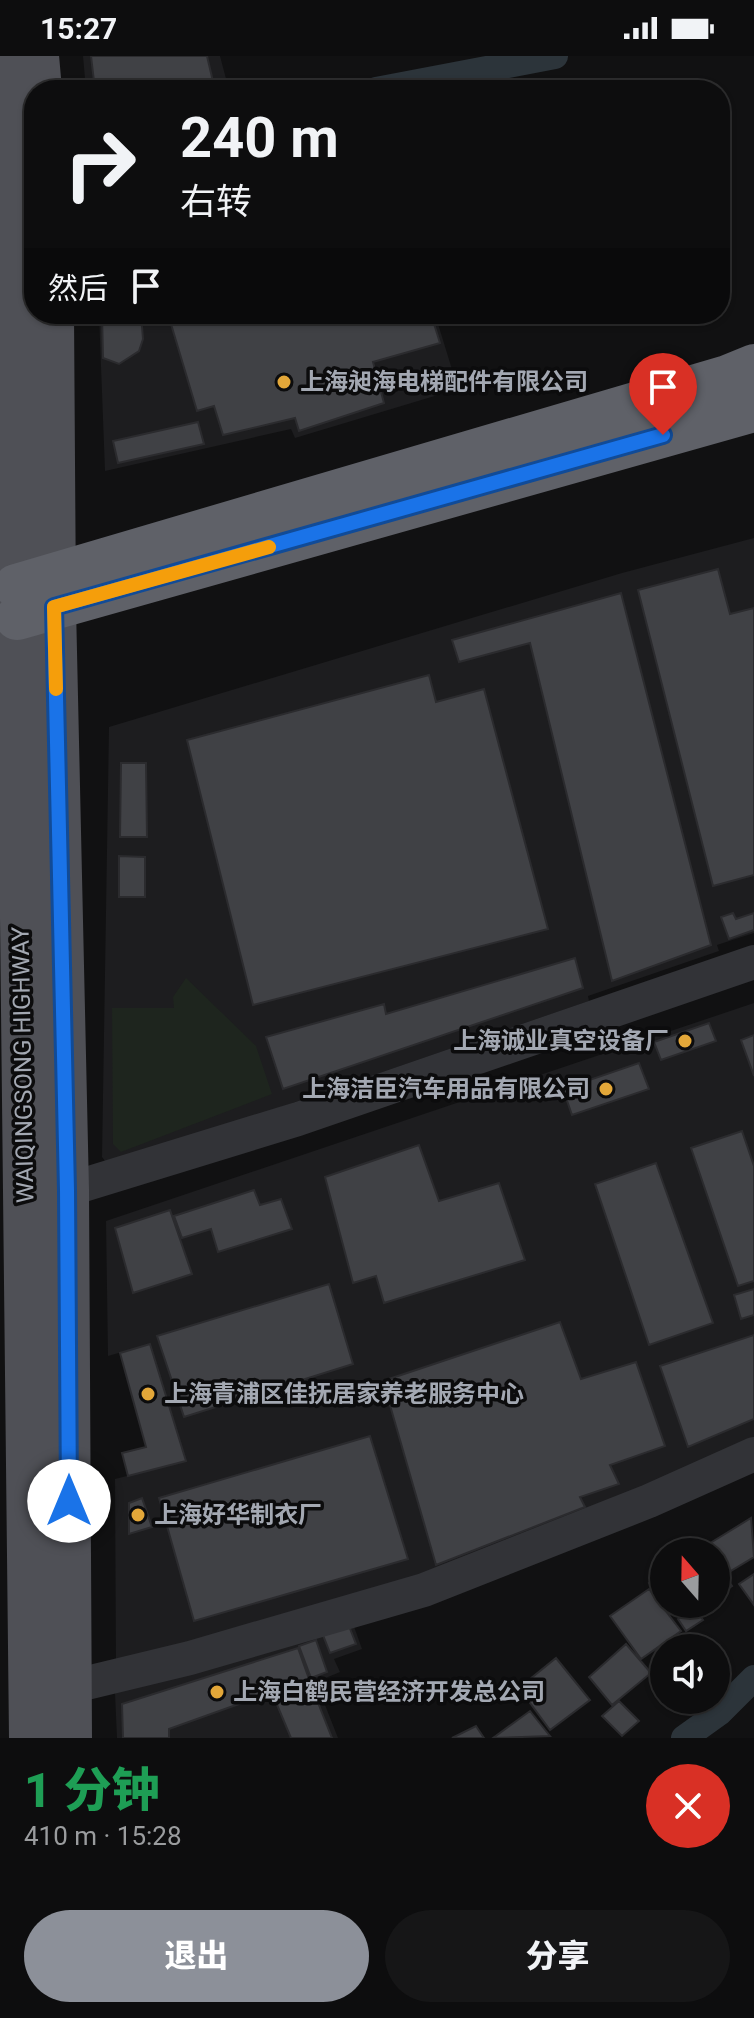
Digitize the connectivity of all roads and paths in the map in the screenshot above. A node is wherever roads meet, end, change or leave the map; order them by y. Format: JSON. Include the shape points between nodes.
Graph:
{"nodes":[{"id":1,"x":4,"y":56,"type":"edge"},
{"id":2,"x":37,"y":56,"type":"edge"},
{"id":3,"x":39,"y":80,"type":"edge"},
{"id":4,"x":6,"y":162,"type":"edge"},
{"id":5,"x":51,"y":324,"type":"edge"},
{"id":6,"x":754,"y":366,"type":"edge"},
{"id":7,"x":754,"y":410,"type":"edge"},
{"id":8,"x":35,"y":596,"type":"junction"},
{"id":9,"x":10,"y":890,"type":"edge"},
{"id":10,"x":754,"y":962,"type":"edge"},
{"id":11,"x":67,"y":1190,"type":"junction"},
{"id":12,"x":13,"y":1363,"type":"edge"},
{"id":13,"x":14,"y":1454,"type":"edge"},
{"id":14,"x":754,"y":1454,"type":"edge"},
{"id":15,"x":70,"y":1687,"type":"junction"},
{"id":16,"x":31,"y":1738,"type":"edge"},
{"id":17,"x":70,"y":1738,"type":"edge"}],
"edges":[{"from":1,"to":4,"type":"main road","name":"WAIQINGSONG HIGHWAY"},
{"from":2,"to":3,"type":"main road"},
{"from":4,"to":8,"type":"main road","name":"WAIQINGSONG HIGHWAY"},
{"from":5,"to":8,"type":"main road","name":"WAIQINGSONG HIGHWAY"},
{"from":6,"to":8,"type":"highway"},
{"from":7,"to":8,"type":"highway"},
{"from":8,"to":9,"type":"main road","name":"WAIQINGSONG HIGHWAY"},
{"from":8,"to":11,"type":"main road","name":"WAIQINGSONG HIGHWAY"},
{"from":9,"to":12,"type":"main road","name":"WAIQINGSONG HIGHWAY"},
{"from":10,"to":11,"type":"street","via":[[298,1119]]},
{"from":11,"to":15,"type":"main road","name":"WAIQINGSONG HIGHWAY"},
{"from":12,"to":13,"type":"main road","name":"WAIQINGSONG HIGHWAY"},
{"from":13,"to":16,"type":"main road","name":"WAIQINGSONG HIGHWAY"},
{"from":14,"to":15,"type":"street","via":[[424,1590]]},
{"from":15,"to":17,"type":"main road","name":"WAIQINGSONG HIGHWAY"}]}
